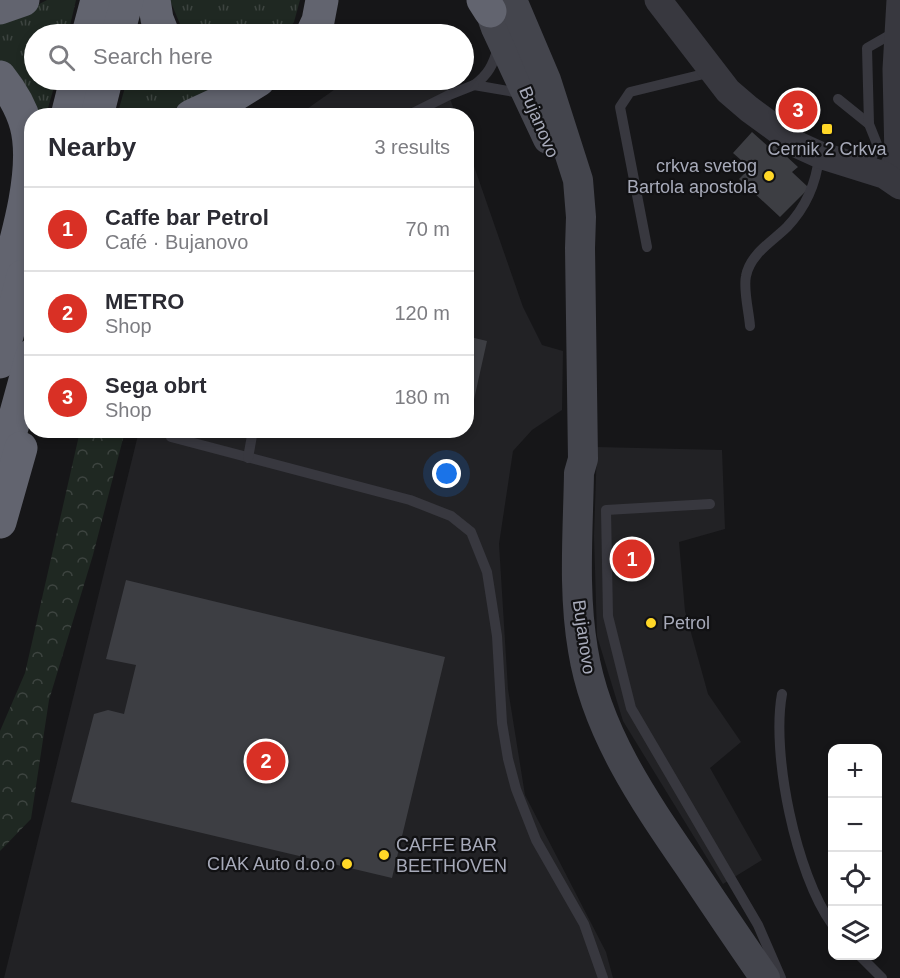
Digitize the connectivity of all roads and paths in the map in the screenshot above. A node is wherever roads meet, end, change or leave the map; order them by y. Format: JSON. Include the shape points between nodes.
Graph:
{"nodes":[{"id":1,"x":23,"y":0,"type":"edge"},
{"id":2,"x":97,"y":0,"type":"edge"},
{"id":3,"x":127,"y":0,"type":"edge"},
{"id":4,"x":154,"y":0,"type":"edge"},
{"id":5,"x":322,"y":0,"type":"edge"},
{"id":6,"x":658,"y":0,"type":"edge"},
{"id":7,"x":897,"y":0,"type":"edge"},
{"id":8,"x":0,"y":8,"type":"edge"},
{"id":9,"x":494,"y":8,"type":"edge"},
{"id":10,"x":91,"y":24,"type":"edge"},
{"id":11,"x":121,"y":24,"type":"edge"},
{"id":12,"x":159,"y":24,"type":"edge"},
{"id":13,"x":317,"y":24,"type":"edge"},
{"id":14,"x":895,"y":32,"type":"junction"},
{"id":15,"x":712,"y":72,"type":"junction"},
{"id":16,"x":0,"y":77,"type":"edge"},
{"id":17,"x":474,"y":86,"type":"joint"},
{"id":18,"x":74,"y":90,"type":"edge"},
{"id":19,"x":104,"y":90,"type":"edge"},
{"id":20,"x":243,"y":90,"type":"edge"},
{"id":21,"x":463,"y":90,"type":"edge"},
{"id":22,"x":838,"y":99,"type":"dead end"},
{"id":23,"x":69,"y":108,"type":"edge"},
{"id":24,"x":99,"y":108,"type":"edge"},
{"id":25,"x":208,"y":108,"type":"edge"},
{"id":26,"x":423,"y":108,"type":"edge"},
{"id":27,"x":536,"y":114,"type":"junction"},
{"id":28,"x":24,"y":118,"type":"edge"},
{"id":29,"x":869,"y":124,"type":"junction"},
{"id":30,"x":820,"y":155,"type":"junction"},
{"id":31,"x":884,"y":177,"type":"edge"},
{"id":32,"x":24,"y":208,"type":"edge"},
{"id":33,"x":647,"y":247,"type":"dead end"},
{"id":34,"x":580,"y":248,"type":"junction"},
{"id":35,"x":24,"y":274,"type":"edge"},
{"id":36,"x":0,"y":298,"type":"edge"},
{"id":37,"x":750,"y":326,"type":"dead end"},
{"id":38,"x":0,"y":362,"type":"edge"},
{"id":39,"x":24,"y":384,"type":"edge"},
{"id":40,"x":24,"y":438,"type":"edge"},
{"id":41,"x":175,"y":438,"type":"edge"},
{"id":42,"x":252,"y":438,"type":"edge"},
{"id":43,"x":248,"y":458,"type":"junction"},
{"id":44,"x":0,"y":471,"type":"edge"},
{"id":45,"x":710,"y":504,"type":"dead end"},
{"id":46,"x":0,"y":522,"type":"edge"},
{"id":47,"x":592,"y":587,"type":"junction"},
{"id":48,"x":782,"y":694,"type":"dead end"},
{"id":49,"x":828,"y":917,"type":"edge"},
{"id":50,"x":864,"y":960,"type":"edge"},
{"id":51,"x":759,"y":973,"type":"edge"},
{"id":52,"x":603,"y":978,"type":"edge"},
{"id":53,"x":781,"y":978,"type":"edge"},
{"id":54,"x":882,"y":978,"type":"edge"}],
"edges":[{"from":1,"to":8,"type":"highway"},
{"from":2,"to":10,"type":"highway"},
{"from":3,"to":11,"type":"highway"},
{"from":4,"to":12,"type":"highway"},
{"from":5,"to":13,"type":"highway"},
{"from":6,"to":15,"type":"street"},
{"from":7,"to":14,"type":"street"},
{"from":9,"to":17,"type":"lane","via":[[500,42],[494,63]]},
{"from":9,"to":27,"type":"main road","name":"Bujanovo"},
{"from":9,"to":34,"type":"main road","name":"Bujanovo","via":[[546,80],[576,173]]},
{"from":14,"to":29,"type":"lane","via":[[867,48]]},
{"from":14,"to":31,"type":"street","via":[[895,158]]},
{"from":15,"to":30,"type":"street","via":[[749,109],[798,145]]},
{"from":15,"to":33,"type":"lane","via":[[630,92],[620,107]]},
{"from":16,"to":28,"type":"highway"},
{"from":17,"to":27,"type":"lane","via":[[521,93]]},
{"from":18,"to":23,"type":"highway"},
{"from":19,"to":24,"type":"highway"},
{"from":20,"to":25,"type":"highway"},
{"from":21,"to":26,"type":"lane"},
{"from":22,"to":29,"type":"lane"},
{"from":27,"to":34,"type":"main road","name":"Bujanovo","via":[[564,185]]},
{"from":29,"to":31,"type":"lane"},
{"from":30,"to":31,"type":"street"},
{"from":30,"to":37,"type":"lane","via":[[817,178],[806,203],[750,265],[746,276]]},
{"from":32,"to":36,"type":"highway"},
{"from":34,"to":47,"type":"main road","name":"Bujanovo","via":[[583,459],[579,473]]},
{"from":35,"to":38,"type":"highway"},
{"from":39,"to":44,"type":"highway"},
{"from":40,"to":46,"type":"highway"},
{"from":41,"to":43,"type":"lane"},
{"from":42,"to":43,"type":"lane"},
{"from":43,"to":52,"type":"lane","via":[[411,500],[451,516],[471,532],[487,572],[497,636],[502,723],[516,789],[536,840],[584,924]]},
{"from":45,"to":47,"type":"lane","via":[[606,510]]},
{"from":47,"to":51,"type":"main road","name":"Bujanovo","via":[[578,610],[583,652],[607,732],[653,813]]},
{"from":47,"to":53,"type":"lane","via":[[608,616],[631,708],[758,925]]},
{"from":48,"to":49,"type":"lane","via":[[778,713],[780,751],[791,817],[815,896]]},
{"from":50,"to":54,"type":"lane"}]}
